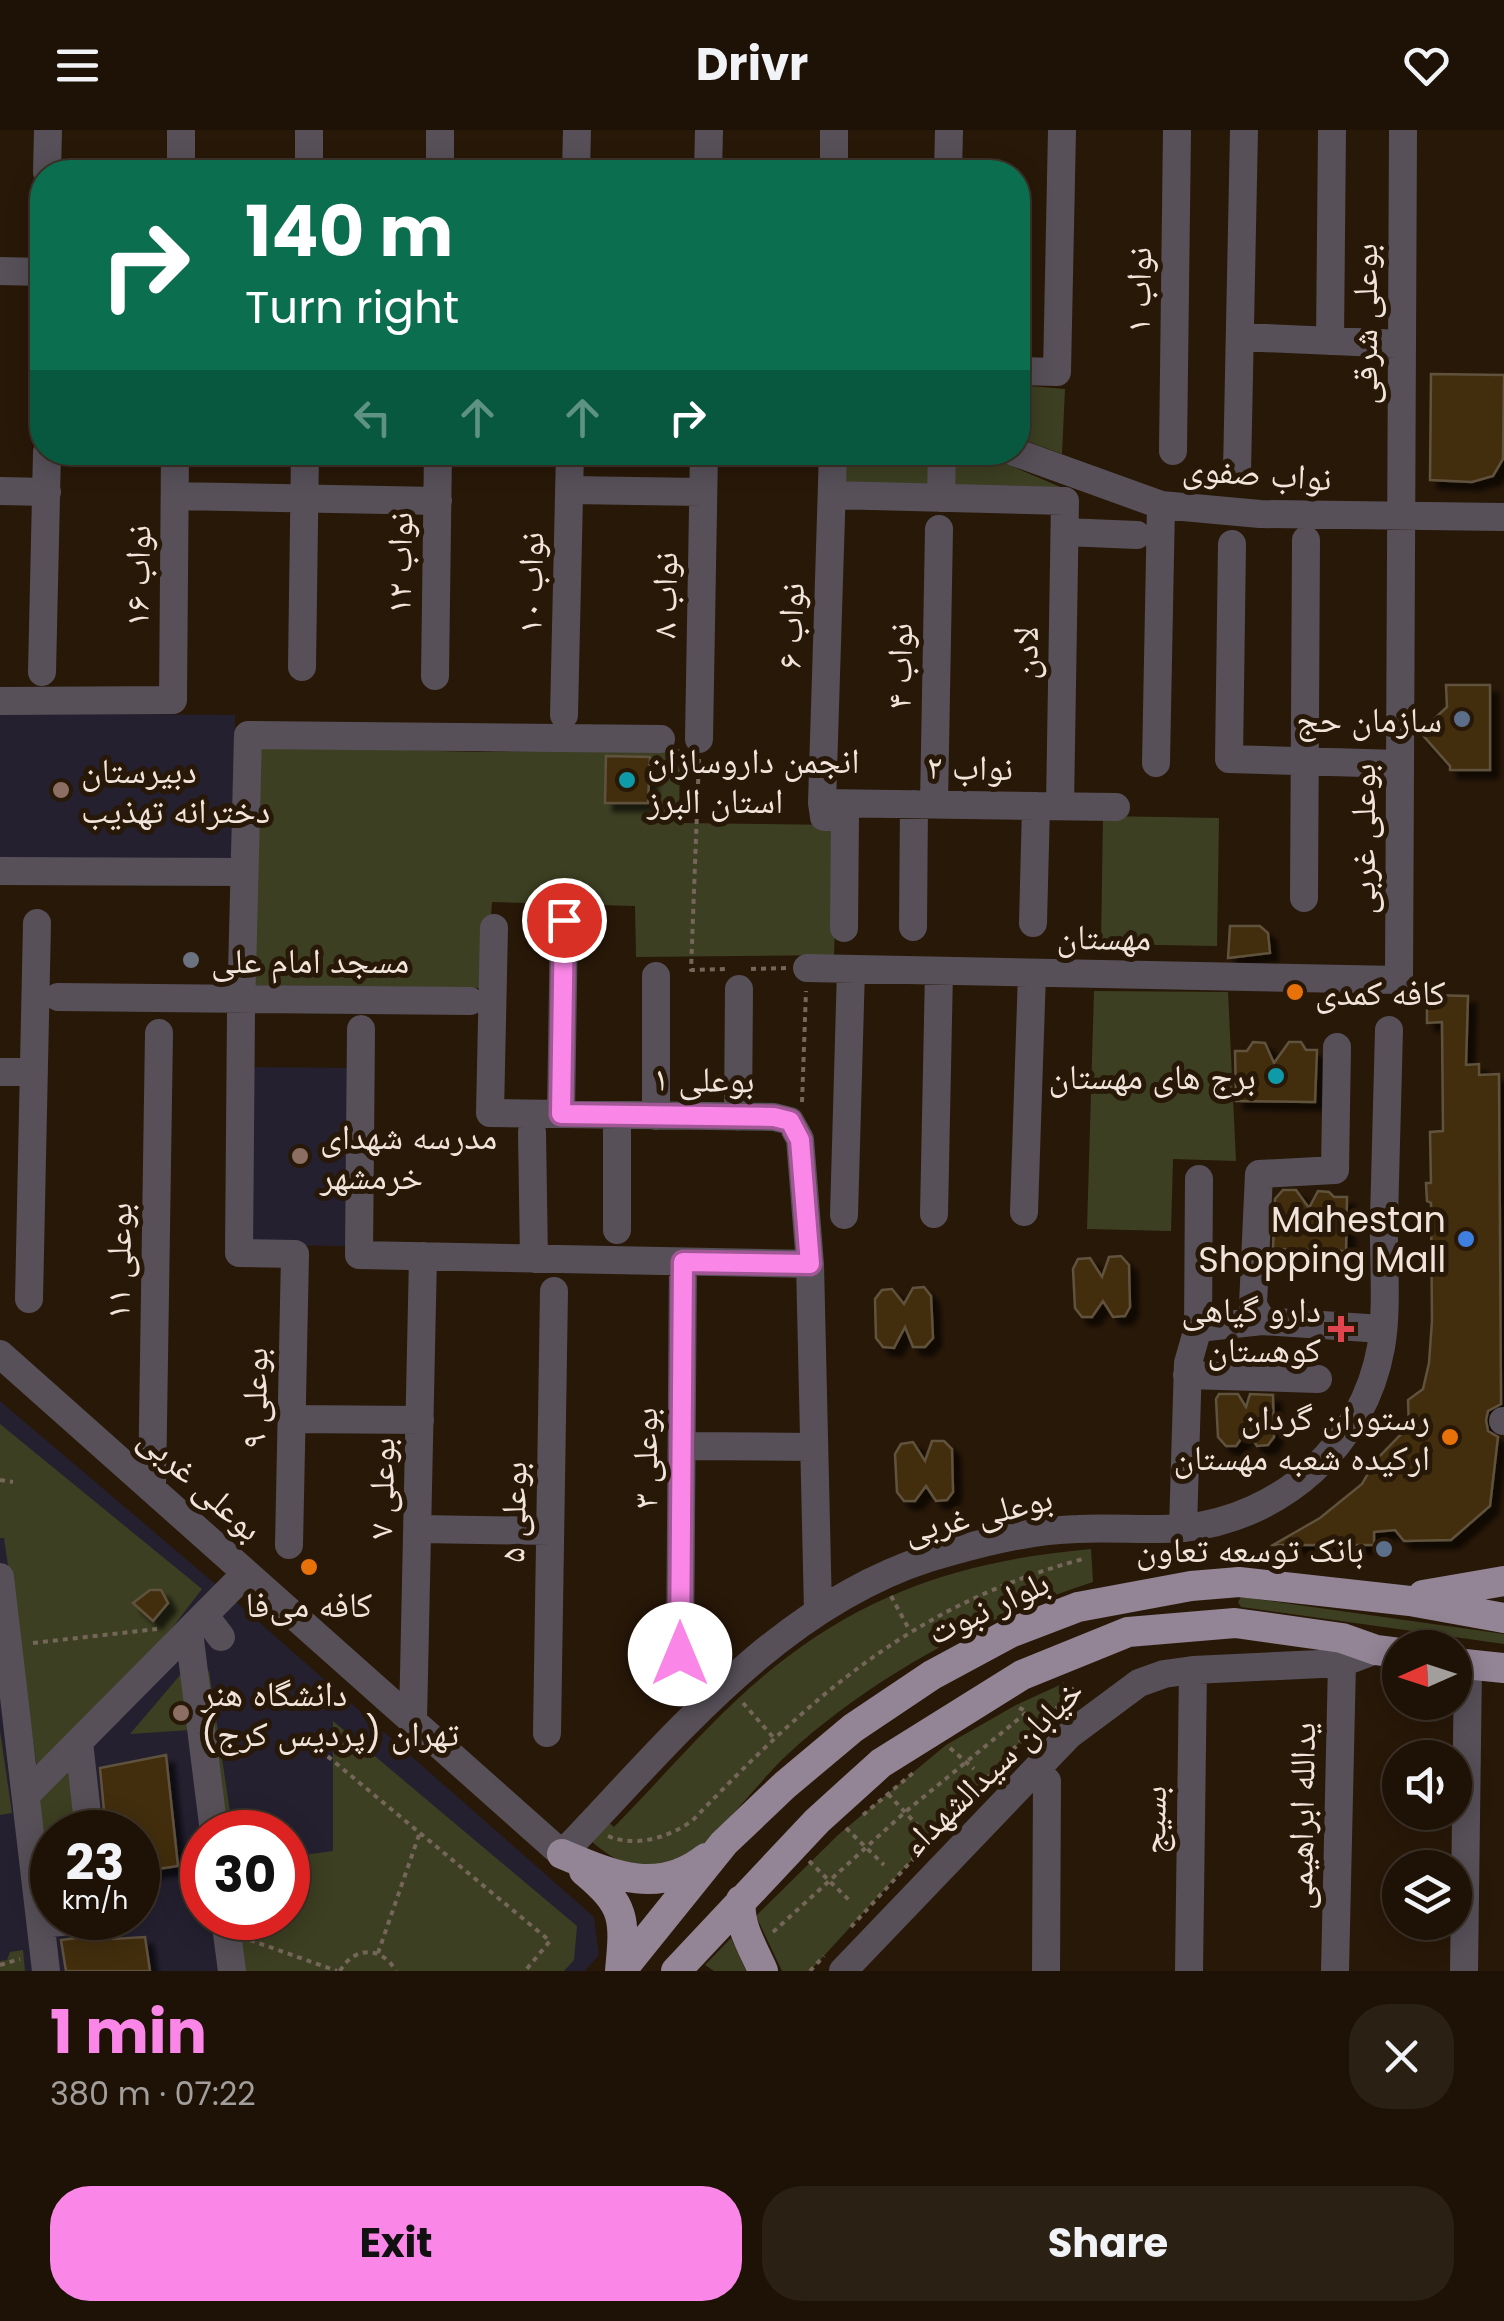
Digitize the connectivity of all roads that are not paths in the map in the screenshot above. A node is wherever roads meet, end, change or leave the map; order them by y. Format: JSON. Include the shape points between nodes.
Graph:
{"nodes":[{"id":1,"x":48,"y":130,"type":"edge"},
{"id":2,"x":181,"y":130,"type":"edge"},
{"id":3,"x":309,"y":130,"type":"edge"},
{"id":4,"x":440,"y":130,"type":"edge"},
{"id":5,"x":577,"y":130,"type":"edge"},
{"id":6,"x":709,"y":130,"type":"edge"},
{"id":7,"x":834,"y":130,"type":"edge"},
{"id":8,"x":949,"y":130,"type":"edge"},
{"id":9,"x":1062,"y":130,"type":"edge"},
{"id":10,"x":1178,"y":130,"type":"edge"},
{"id":11,"x":1244,"y":130,"type":"edge"},
{"id":12,"x":1332,"y":130,"type":"edge"},
{"id":13,"x":1403,"y":130,"type":"edge"},
{"id":14,"x":47,"y":160,"type":"edge"},
{"id":15,"x":181,"y":160,"type":"edge"},
{"id":16,"x":309,"y":160,"type":"edge"},
{"id":17,"x":440,"y":160,"type":"edge"},
{"id":18,"x":576,"y":160,"type":"edge"},
{"id":19,"x":708,"y":160,"type":"edge"},
{"id":20,"x":834,"y":160,"type":"edge"},
{"id":21,"x":948,"y":160,"type":"edge"},
{"id":22,"x":0,"y":271,"type":"edge"},
{"id":23,"x":30,"y":272,"type":"edge"},
{"id":24,"x":1240,"y":337,"type":"junction"},
{"id":25,"x":1330,"y":341,"type":"junction"},
{"id":26,"x":1402,"y":344,"type":"junction"},
{"id":27,"x":1030,"y":371,"type":"edge"},
{"id":28,"x":1173,"y":450,"type":"dead end"},
{"id":29,"x":1030,"y":458,"type":"edge"},
{"id":30,"x":48,"y":465,"type":"edge"},
{"id":31,"x":175,"y":465,"type":"edge"},
{"id":32,"x":305,"y":465,"type":"edge"},
{"id":33,"x":438,"y":465,"type":"edge"},
{"id":34,"x":570,"y":465,"type":"edge"},
{"id":35,"x":704,"y":465,"type":"edge"},
{"id":36,"x":833,"y":465,"type":"edge"},
{"id":37,"x":942,"y":465,"type":"edge"},
{"id":38,"x":1237,"y":472,"type":"dead end"},
{"id":39,"x":569,"y":490,"type":"junction"},
{"id":40,"x":0,"y":491,"type":"edge"},
{"id":41,"x":47,"y":492,"type":"junction"},
{"id":42,"x":703,"y":492,"type":"junction"},
{"id":43,"x":832,"y":495,"type":"junction"},
{"id":44,"x":175,"y":496,"type":"junction"},
{"id":45,"x":304,"y":498,"type":"junction"},
{"id":46,"x":941,"y":498,"type":"junction"},
{"id":47,"x":438,"y":501,"type":"junction"},
{"id":48,"x":1160,"y":504,"type":"junction"},
{"id":49,"x":1504,"y":517,"type":"edge"},
{"id":50,"x":1401,"y":518,"type":"junction"},
{"id":51,"x":940,"y":529,"type":"dead end"},
{"id":52,"x":1065,"y":532,"type":"junction"},
{"id":53,"x":1137,"y":535,"type":"dead end"},
{"id":54,"x":1306,"y":540,"type":"dead end"},
{"id":55,"x":1232,"y":544,"type":"dead end"},
{"id":56,"x":302,"y":668,"type":"dead end"},
{"id":57,"x":42,"y":672,"type":"dead end"},
{"id":58,"x":435,"y":676,"type":"dead end"},
{"id":59,"x":0,"y":701,"type":"edge"},
{"id":60,"x":564,"y":715,"type":"dead end"},
{"id":61,"x":661,"y":738,"type":"dead end"},
{"id":62,"x":699,"y":740,"type":"road end"},
{"id":63,"x":1305,"y":760,"type":"junction"},
{"id":64,"x":1156,"y":762,"type":"dead end"},
{"id":65,"x":1399,"y":764,"type":"junction"},
{"id":66,"x":822,"y":802,"type":"junction"},
{"id":67,"x":924,"y":804,"type":"junction"},
{"id":68,"x":1048,"y":806,"type":"junction"},
{"id":69,"x":1116,"y":807,"type":"dead end"},
{"id":70,"x":0,"y":872,"type":"edge"},
{"id":71,"x":244,"y":872,"type":"junction"},
{"id":72,"x":1304,"y":898,"type":"dead end"},
{"id":73,"x":564,"y":920,"type":"dead end"},
{"id":74,"x":1033,"y":923,"type":"dead end"},
{"id":75,"x":36,"y":924,"type":"dead end"},
{"id":76,"x":912,"y":927,"type":"dead end"},
{"id":77,"x":494,"y":928,"type":"dead end"},
{"id":78,"x":844,"y":928,"type":"dead end"},
{"id":79,"x":807,"y":968,"type":"road end"},
{"id":80,"x":851,"y":969,"type":"junction"},
{"id":81,"x":938,"y":971,"type":"junction"},
{"id":82,"x":1032,"y":972,"type":"junction"},
{"id":83,"x":656,"y":976,"type":"dead end"},
{"id":84,"x":740,"y":976,"type":"road end"},
{"id":85,"x":1399,"y":980,"type":"joint"},
{"id":86,"x":58,"y":997,"type":"dead end"},
{"id":87,"x":241,"y":998,"type":"junction"},
{"id":88,"x":470,"y":1001,"type":"dead end"},
{"id":89,"x":361,"y":1029,"type":"dead end"},
{"id":90,"x":1388,"y":1030,"type":"dead end"},
{"id":91,"x":159,"y":1033,"type":"dead end"},
{"id":92,"x":1337,"y":1047,"type":"dead end"},
{"id":93,"x":0,"y":1072,"type":"edge"},
{"id":94,"x":34,"y":1072,"type":"junction"},
{"id":95,"x":561,"y":1114,"type":"junction"},
{"id":96,"x":617,"y":1115,"type":"junction"},
{"id":97,"x":656,"y":1116,"type":"junction"},
{"id":98,"x":738,"y":1117,"type":"junction"},
{"id":99,"x":532,"y":1132,"type":"dead end"},
{"id":100,"x":1199,"y":1179,"type":"dead end"},
{"id":101,"x":1024,"y":1212,"type":"dead end"},
{"id":102,"x":934,"y":1214,"type":"dead end"},
{"id":103,"x":844,"y":1215,"type":"dead end"},
{"id":104,"x":617,"y":1230,"type":"dead end"},
{"id":105,"x":423,"y":1256,"type":"junction"},
{"id":106,"x":534,"y":1258,"type":"junction"},
{"id":107,"x":683,"y":1262,"type":"junction"},
{"id":108,"x":810,"y":1264,"type":"junction"},
{"id":109,"x":554,"y":1291,"type":"dead end"},
{"id":110,"x":30,"y":1299,"type":"dead end"},
{"id":111,"x":1262,"y":1321,"type":"junction"},
{"id":112,"x":1198,"y":1328,"type":"junction"},
{"id":113,"x":1382,"y":1329,"type":"junction"},
{"id":114,"x":0,"y":1354,"type":"edge"},
{"id":115,"x":1188,"y":1375,"type":"junction"},
{"id":116,"x":1318,"y":1380,"type":"dead end"},
{"id":117,"x":292,"y":1418,"type":"junction"},
{"id":118,"x":420,"y":1420,"type":"junction"},
{"id":119,"x":682,"y":1446,"type":"junction"},
{"id":120,"x":814,"y":1447,"type":"junction"},
{"id":121,"x":152,"y":1489,"type":"junction"},
{"id":122,"x":1184,"y":1528,"type":"junction"},
{"id":123,"x":418,"y":1529,"type":"junction"},
{"id":124,"x":550,"y":1531,"type":"junction"},
{"id":125,"x":289,"y":1544,"type":"dead end"},
{"id":126,"x":246,"y":1573,"type":"junction"},
{"id":127,"x":0,"y":1577,"type":"edge"},
{"id":128,"x":1504,"y":1581,"type":"edge"},
{"id":129,"x":1239,"y":1582,"type":"junction"},
{"id":130,"x":1191,"y":1586,"type":"junction"},
{"id":131,"x":1388,"y":1598,"type":"junction"},
{"id":132,"x":818,"y":1611,"type":"junction"},
{"id":133,"x":1504,"y":1618,"type":"edge"},
{"id":134,"x":1235,"y":1623,"type":"junction"},
{"id":135,"x":1194,"y":1626,"type":"junction"},
{"id":136,"x":205,"y":1629,"type":"junction"},
{"id":137,"x":1382,"y":1650,"type":"edge"},
{"id":138,"x":1382,"y":1653,"type":"edge"},
{"id":139,"x":680,"y":1654,"type":"dead end"},
{"id":140,"x":1342,"y":1663,"type":"junction"},
{"id":141,"x":1472,"y":1666,"type":"edge"},
{"id":142,"x":1504,"y":1668,"type":"edge"},
{"id":143,"x":1193,"y":1670,"type":"junction"},
{"id":144,"x":1462,"y":1720,"type":"edge"},
{"id":145,"x":412,"y":1721,"type":"junction"},
{"id":146,"x":548,"y":1734,"type":"dead end"},
{"id":147,"x":79,"y":1742,"type":"junction"},
{"id":148,"x":1047,"y":1782,"type":"dead end"},
{"id":149,"x":27,"y":1794,"type":"junction"},
{"id":150,"x":87,"y":1810,"type":"edge"},
{"id":151,"x":213,"y":1810,"type":"edge"},
{"id":152,"x":30,"y":1824,"type":"edge"},
{"id":153,"x":724,"y":1843,"type":"junction"},
{"id":154,"x":562,"y":1854,"type":"junction"},
{"id":155,"x":740,"y":1900,"type":"junction"},
{"id":156,"x":42,"y":1940,"type":"edge"},
{"id":157,"x":228,"y":1940,"type":"edge"},
{"id":158,"x":833,"y":1964,"type":"edge"},
{"id":159,"x":46,"y":1971,"type":"edge"},
{"id":160,"x":232,"y":1971,"type":"edge"},
{"id":161,"x":620,"y":1971,"type":"edge"},
{"id":162,"x":676,"y":1971,"type":"edge"},
{"id":163,"x":763,"y":1971,"type":"edge"},
{"id":164,"x":1046,"y":1971,"type":"edge"},
{"id":165,"x":1188,"y":1971,"type":"edge"},
{"id":166,"x":1335,"y":1971,"type":"edge"},
{"id":167,"x":1464,"y":1971,"type":"edge"}],
"edges":[{"from":1,"to":14,"type":"street"},
{"from":2,"to":15,"type":"street"},
{"from":3,"to":16,"type":"street"},
{"from":4,"to":17,"type":"street"},
{"from":5,"to":18,"type":"street"},
{"from":6,"to":19,"type":"street"},
{"from":7,"to":20,"type":"street"},
{"from":8,"to":21,"type":"street"},
{"from":9,"to":27,"type":"street","via":[[1057,372]]},
{"from":10,"to":28,"type":"street","name":"نواب ۱"},
{"from":11,"to":24,"type":"street"},
{"from":12,"to":25,"type":"street"},
{"from":13,"to":26,"type":"street","name":"بوعلی شرقی"},
{"from":22,"to":23,"type":"street"},
{"from":24,"to":25,"type":"street"},
{"from":24,"to":38,"type":"street"},
{"from":25,"to":26,"type":"street"},
{"from":26,"to":50,"type":"street","name":"بوعلی شرقی"},
{"from":29,"to":48,"type":"street","name":"نواب صفوی"},
{"from":30,"to":41,"type":"street"},
{"from":31,"to":44,"type":"street","name":"نواب ۱۶"},
{"from":32,"to":45,"type":"street"},
{"from":33,"to":47,"type":"street","name":"نواب ۱۲"},
{"from":34,"to":39,"type":"street","name":"نواب ۱۰"},
{"from":35,"to":42,"type":"street","name":"نواب ۸"},
{"from":36,"to":43,"type":"street","name":"نواب ۶"},
{"from":37,"to":46,"type":"street"},
{"from":39,"to":42,"type":"street"},
{"from":39,"to":60,"type":"street","name":"نواب ۱۰"},
{"from":40,"to":41,"type":"street"},
{"from":41,"to":57,"type":"street"},
{"from":42,"to":62,"type":"street","name":"نواب ۸"},
{"from":43,"to":46,"type":"street"},
{"from":43,"to":66,"type":"street","name":"نواب ۶"},
{"from":44,"to":45,"type":"street"},
{"from":44,"to":59,"type":"street","name":"نواب ۱۶","via":[[173,700]]},
{"from":45,"to":47,"type":"street"},
{"from":45,"to":56,"type":"street"},
{"from":46,"to":52,"type":"street","name":"لادن","via":[[1065,501]]},
{"from":47,"to":58,"type":"street","name":"نواب ۱۲"},
{"from":48,"to":50,"type":"street","name":"نواب صفوی"},
{"from":48,"to":64,"type":"street"},
{"from":49,"to":50,"type":"street","name":"نواب صفوی"},
{"from":50,"to":65,"type":"street","name":"بوعلی غربی"},
{"from":51,"to":67,"type":"street","name":"نواب ۴"},
{"from":52,"to":53,"type":"street"},
{"from":52,"to":68,"type":"street","name":"لادن"},
{"from":54,"to":63,"type":"street"},
{"from":55,"to":63,"type":"street","via":[[1229,759]]},
{"from":61,"to":71,"type":"street","via":[[248,736]]},
{"from":63,"to":65,"type":"street"},
{"from":63,"to":72,"type":"street"},
{"from":65,"to":85,"type":"street","name":"بوعلی غربی"},
{"from":66,"to":67,"type":"street","name":"نواب ۲"},
{"from":66,"to":78,"type":"street","via":[[824,817],[845,816]]},
{"from":67,"to":68,"type":"street","name":"نواب ۲"},
{"from":67,"to":76,"type":"street","name":"نواب ۴"},
{"from":68,"to":69,"type":"street","name":"نواب ۲"},
{"from":68,"to":74,"type":"street","name":"لادن"},
{"from":70,"to":71,"type":"street"},
{"from":71,"to":87,"type":"street"},
{"from":73,"to":95,"type":"street"},
{"from":75,"to":94,"type":"street"},
{"from":77,"to":95,"type":"street","name":"بوعلی ۱","via":[[490,1113]]},
{"from":79,"to":80,"type":"street","name":"مهستان"},
{"from":80,"to":81,"type":"street","name":"مهستان"},
{"from":80,"to":103,"type":"street"},
{"from":81,"to":82,"type":"street","name":"مهستان"},
{"from":81,"to":102,"type":"street"},
{"from":82,"to":85,"type":"street","name":"مهستان"},
{"from":82,"to":101,"type":"street"},
{"from":83,"to":97,"type":"street"},
{"from":84,"to":98,"type":"street"},
{"from":86,"to":87,"type":"street"},
{"from":87,"to":88,"type":"street"},
{"from":87,"to":117,"type":"street","name":"بوعلی ۹","via":[[239,1253],[294,1254]]},
{"from":89,"to":105,"type":"street","via":[[359,1255]]},
{"from":90,"to":113,"type":"street","name":"بوعلی غربی"},
{"from":91,"to":121,"type":"street","name":"بوعلی ۱۱"},
{"from":92,"to":111,"type":"street","via":[[1335,1170],[1259,1174],[1252,1305]]},
{"from":93,"to":94,"type":"street"},
{"from":94,"to":110,"type":"street"},
{"from":95,"to":96,"type":"street","name":"بوعلی ۱"},
{"from":96,"to":97,"type":"street","name":"بوعلی ۱"},
{"from":96,"to":104,"type":"street"},
{"from":97,"to":98,"type":"street","name":"بوعلی ۱"},
{"from":98,"to":108,"type":"street","name":"بوعلی ۱","via":[[790,1121],[800,1140]]},
{"from":99,"to":106,"type":"street"},
{"from":100,"to":112,"type":"street"},
{"from":105,"to":106,"type":"street"},
{"from":105,"to":118,"type":"street","name":"بوعلی ۷"},
{"from":106,"to":107,"type":"street"},
{"from":107,"to":108,"type":"street"},
{"from":107,"to":119,"type":"street","name":"بوعلی ۳"},
{"from":108,"to":120,"type":"street","name":"بوعلی ۱"},
{"from":109,"to":124,"type":"street","name":"بوعلی ۵"},
{"from":111,"to":112,"type":"street"},
{"from":111,"to":113,"type":"street"},
{"from":112,"to":115,"type":"street"},
{"from":113,"to":122,"type":"street","name":"بوعلی غربی","via":[[1367,1397],[1347,1434],[1313,1472],[1234,1518]]},
{"from":114,"to":121,"type":"street","name":"بوعلی غربی"},
{"from":115,"to":116,"type":"street"},
{"from":115,"to":122,"type":"street"},
{"from":117,"to":118,"type":"street"},
{"from":117,"to":125,"type":"street","name":"بوعلی ۹"},
{"from":118,"to":123,"type":"street","name":"بوعلی ۷"},
{"from":119,"to":120,"type":"street"},
{"from":119,"to":139,"type":"street","name":"بوعلی ۳"},
{"from":120,"to":132,"type":"street","name":"بوعلی ۱"},
{"from":121,"to":126,"type":"street","name":"بوعلی غربی"},
{"from":122,"to":132,"type":"street","name":"بوعلی غربی","via":[[1073,1529],[990,1542],[928,1559]]},
{"from":123,"to":124,"type":"street"},
{"from":123,"to":145,"type":"street","name":"بوعلی ۷"},
{"from":124,"to":146,"type":"street","name":"بوعلی ۵"},
{"from":126,"to":136,"type":"street"},
{"from":126,"to":145,"type":"street","name":"بوعلی غربی"},
{"from":127,"to":149,"type":"street"},
{"from":128,"to":131,"type":"main road"},
{"from":129,"to":130,"type":"main road","name":"بلوار نبوت"},
{"from":129,"to":131,"type":"main road","name":"بلوار نبوت"},
{"from":129,"to":134,"type":"main road","via":[[1222,1602]]},
{"from":130,"to":135,"type":"main road","via":[[1203,1591],[1211,1607],[1206,1621]]},
{"from":130,"to":153,"type":"main road","name":"بلوار نبوت","via":[[1078,1607],[1010,1633],[932,1675],[853,1728]]},
{"from":131,"to":133,"type":"main road","name":"بلوار نبوت"},
{"from":132,"to":154,"type":"street","name":"بوعلی غربی","via":[[748,1666]]},
{"from":134,"to":135,"type":"main road"},
{"from":134,"to":137,"type":"main road"},
{"from":135,"to":155,"type":"main road","via":[[1128,1632],[1022,1675],[881,1763]]},
{"from":136,"to":147,"type":"street"},
{"from":136,"to":151,"type":"street"},
{"from":138,"to":140,"type":"street","name":"خیابان سیدالشهداء"},
{"from":140,"to":143,"type":"street","name":"خیابان سیدالشهداء"},
{"from":140,"to":166,"type":"street","name":"یدالله ابراهیمی"},
{"from":141,"to":142,"type":"main road"},
{"from":143,"to":158,"type":"street","name":"خیابان سیدالشهداء","via":[[1139,1683],[1068,1735]]},
{"from":143,"to":165,"type":"street","name":"بسیج"},
{"from":144,"to":167,"type":"street"},
{"from":145,"to":154,"type":"street","name":"بوعلی غربی"},
{"from":147,"to":149,"type":"street"},
{"from":147,"to":150,"type":"street"},
{"from":148,"to":164,"type":"street"},
{"from":149,"to":152,"type":"street"},
{"from":153,"to":154,"type":"main road","via":[[689,1871],[662,1878],[618,1877]]},
{"from":153,"to":161,"type":"main road","name":"بلوار نبوت"},
{"from":154,"to":161,"type":"main road","via":[[614,1899],[622,1918]]},
{"from":155,"to":162,"type":"main road"},
{"from":155,"to":163,"type":"main road","via":[[743,1928]]},
{"from":156,"to":159,"type":"street"},
{"from":157,"to":160,"type":"street"}]}
